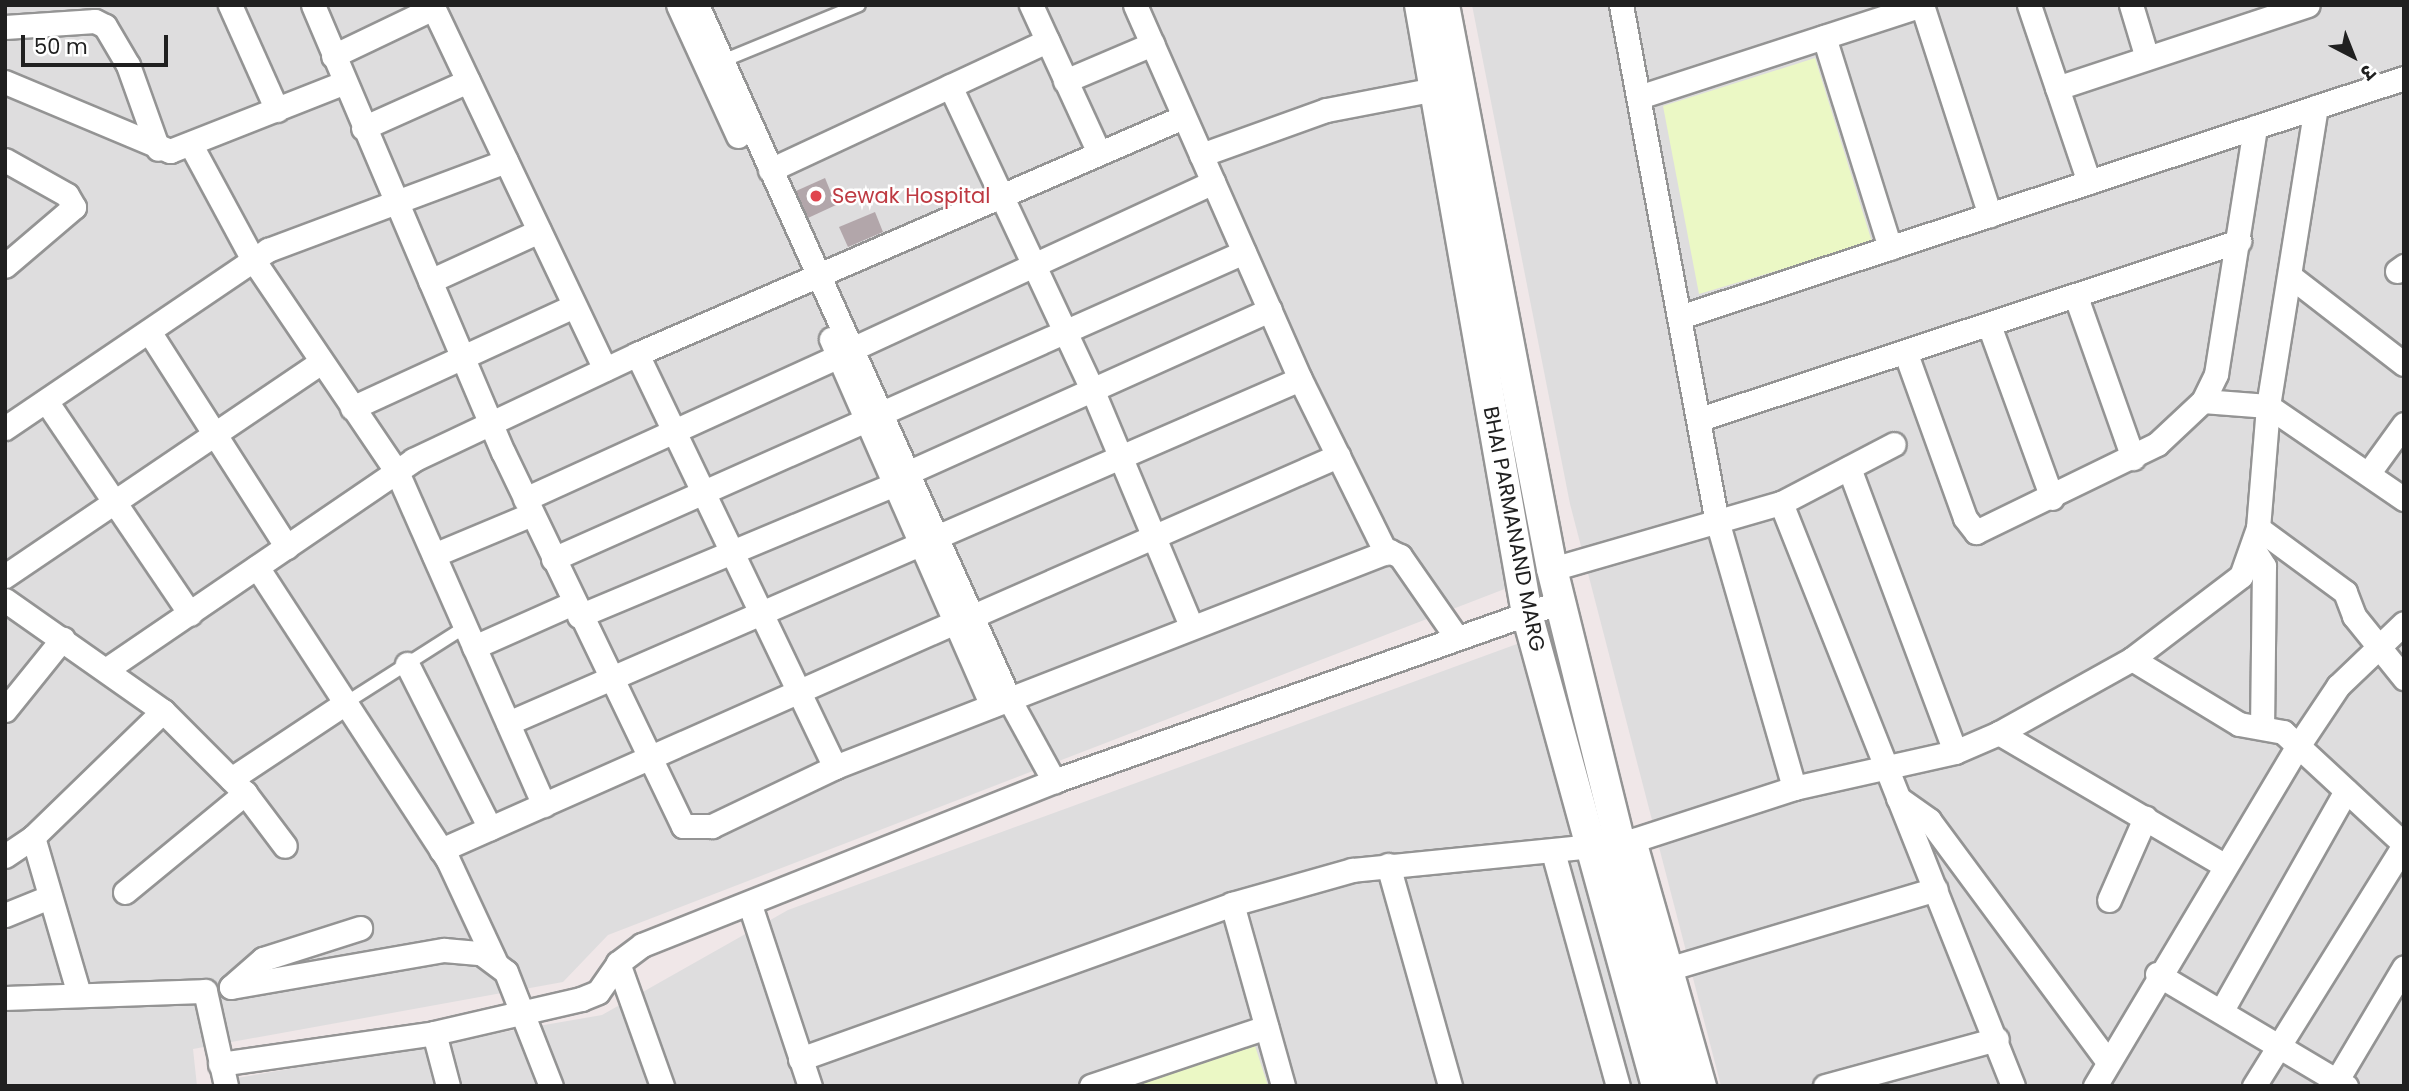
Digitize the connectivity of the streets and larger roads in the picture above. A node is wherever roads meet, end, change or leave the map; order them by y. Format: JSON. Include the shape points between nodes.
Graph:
{"nodes":[{"id":1,"x":230,"y":5,"type":"edge"},
{"id":2,"x":313,"y":5,"type":"edge"},
{"id":3,"x":678,"y":5,"type":"edge"},
{"id":4,"x":697,"y":5,"type":"edge"},
{"id":5,"x":1135,"y":5,"type":"edge"},
{"id":6,"x":1420,"y":5,"type":"edge"},
{"id":7,"x":1444,"y":5,"type":"edge"},
{"id":8,"x":1621,"y":5,"type":"edge"},
{"id":9,"x":1922,"y":5,"type":"edge"},
{"id":10,"x":2029,"y":5,"type":"edge"},
{"id":11,"x":2131,"y":5,"type":"edge"},
{"id":12,"x":2308,"y":5,"type":"edge"},
{"id":13,"x":1032,"y":6,"type":"edge"},
{"id":14,"x":433,"y":7,"type":"edge"},
{"id":15,"x":2243,"y":15,"type":"edge"},
{"id":16,"x":5,"y":27,"type":"edge"},
{"id":17,"x":1824,"y":37,"type":"junction"},
{"id":18,"x":1047,"y":41,"type":"junction"},
{"id":19,"x":1152,"y":44,"type":"junction"},
{"id":20,"x":333,"y":56,"type":"junction"},
{"id":21,"x":2147,"y":58,"type":"junction"},
{"id":22,"x":714,"y":64,"type":"junction"},
{"id":23,"x":2404,"y":78,"type":"edge"},
{"id":24,"x":468,"y":81,"type":"junction"},
{"id":25,"x":1065,"y":81,"type":"junction"},
{"id":26,"x":5,"y":82,"type":"edge"},
{"id":27,"x":343,"y":83,"type":"junction"},
{"id":28,"x":950,"y":86,"type":"junction"},
{"id":29,"x":2057,"y":88,"type":"junction"},
{"id":30,"x":1434,"y":89,"type":"junction"},
{"id":31,"x":1639,"y":97,"type":"junction"},
{"id":32,"x":2316,"y":107,"type":"junction"},
{"id":33,"x":277,"y":110,"type":"junction"},
{"id":34,"x":1183,"y":117,"type":"junction"},
{"id":35,"x":2255,"y":127,"type":"junction"},
{"id":36,"x":363,"y":128,"type":"junction"},
{"id":37,"x":745,"y":131,"type":"junction"},
{"id":38,"x":191,"y":145,"type":"junction"},
{"id":39,"x":158,"y":149,"type":"junction"},
{"id":40,"x":1099,"y":153,"type":"junction"},
{"id":41,"x":1200,"y":155,"type":"junction"},
{"id":42,"x":5,"y":160,"type":"edge"},
{"id":43,"x":506,"y":161,"type":"junction"},
{"id":44,"x":770,"y":170,"type":"junction"},
{"id":45,"x":1213,"y":182,"type":"junction"},
{"id":46,"x":2089,"y":182,"type":"junction"},
{"id":47,"x":1001,"y":194,"type":"junction"},
{"id":48,"x":395,"y":201,"type":"junction"},
{"id":49,"x":1990,"y":215,"type":"junction"},
{"id":50,"x":539,"y":231,"type":"junction"},
{"id":51,"x":2239,"y":241,"type":"junction"},
{"id":52,"x":1890,"y":248,"type":"junction"},
{"id":53,"x":1244,"y":252,"type":"junction"},
{"id":54,"x":252,"y":258,"type":"junction"},
{"id":55,"x":1034,"y":264,"type":"junction"},
{"id":56,"x":5,"y":266,"type":"edge"},
{"id":57,"x":2290,"y":276,"type":"junction"},
{"id":58,"x":430,"y":281,"type":"junction"},
{"id":59,"x":813,"y":281,"type":"junction"},
{"id":60,"x":2076,"y":297,"type":"junction"},
{"id":61,"x":574,"y":306,"type":"junction"},
{"id":62,"x":1270,"y":310,"type":"junction"},
{"id":63,"x":1683,"y":316,"type":"junction"},
{"id":64,"x":1989,"y":325,"type":"junction"},
{"id":65,"x":1066,"y":331,"type":"junction"},
{"id":66,"x":150,"y":333,"type":"junction"},
{"id":67,"x":846,"y":353,"type":"junction"},
{"id":68,"x":637,"y":354,"type":"junction"},
{"id":69,"x":1906,"y":354,"type":"junction"},
{"id":70,"x":461,"y":355,"type":"junction"},
{"id":71,"x":321,"y":362,"type":"junction"},
{"id":72,"x":2404,"y":364,"type":"edge"},
{"id":73,"x":605,"y":369,"type":"junction"},
{"id":74,"x":1300,"y":379,"type":"junction"},
{"id":75,"x":1093,"y":389,"type":"junction"},
{"id":76,"x":46,"y":401,"type":"junction"},
{"id":77,"x":2203,"y":401,"type":"junction"},
{"id":78,"x":2268,"y":406,"type":"junction"},
{"id":79,"x":352,"y":408,"type":"junction"},
{"id":80,"x":875,"y":419,"type":"junction"},
{"id":81,"x":1700,"y":419,"type":"junction"},
{"id":82,"x":491,"y":423,"type":"junction"},
{"id":83,"x":2404,"y":424,"type":"edge"},
{"id":84,"x":5,"y":428,"type":"edge"},
{"id":85,"x":674,"y":430,"type":"junction"},
{"id":86,"x":215,"y":433,"type":"junction"},
{"id":87,"x":1894,"y":444,"type":"dead end"},
{"id":88,"x":1338,"y":456,"type":"junction"},
{"id":89,"x":1121,"y":458,"type":"junction"},
{"id":90,"x":2133,"y":458,"type":"junction"},
{"id":91,"x":1849,"y":468,"type":"junction"},
{"id":92,"x":2370,"y":471,"type":"junction"},
{"id":93,"x":397,"y":472,"type":"junction"},
{"id":94,"x":901,"y":478,"type":"junction"},
{"id":95,"x":704,"y":492,"type":"junction"},
{"id":96,"x":2052,"y":498,"type":"junction"},
{"id":97,"x":2404,"y":499,"type":"edge"},
{"id":98,"x":112,"y":503,"type":"junction"},
{"id":99,"x":1781,"y":503,"type":"junction"},
{"id":100,"x":528,"y":506,"type":"junction"},
{"id":101,"x":1716,"y":517,"type":"junction"},
{"id":102,"x":1154,"y":534,"type":"junction"},
{"id":103,"x":2256,"y":539,"type":"junction"},
{"id":104,"x":930,"y":545,"type":"junction"},
{"id":105,"x":287,"y":547,"type":"junction"},
{"id":106,"x":731,"y":549,"type":"junction"},
{"id":107,"x":1386,"y":553,"type":"junction"},
{"id":108,"x":434,"y":555,"type":"junction"},
{"id":109,"x":553,"y":559,"type":"junction"},
{"id":110,"x":257,"y":567,"type":"junction"},
{"id":111,"x":1552,"y":569,"type":"junction"},
{"id":112,"x":5,"y":576,"type":"edge"},
{"id":113,"x":5,"y":600,"type":"edge"},
{"id":114,"x":1560,"y":602,"type":"junction"},
{"id":115,"x":576,"y":609,"type":"junction"},
{"id":116,"x":190,"y":614,"type":"junction"},
{"id":117,"x":1527,"y":614,"type":"junction"},
{"id":118,"x":762,"y":615,"type":"junction"},
{"id":119,"x":964,"y":619,"type":"junction"},
{"id":120,"x":2404,"y":623,"type":"edge"},
{"id":121,"x":1191,"y":626,"type":"junction"},
{"id":122,"x":470,"y":637,"type":"junction"},
{"id":123,"x":63,"y":638,"type":"junction"},
{"id":124,"x":1457,"y":638,"type":"junction"},
{"id":125,"x":2377,"y":649,"type":"junction"},
{"id":126,"x":2132,"y":659,"type":"junction"},
{"id":127,"x":407,"y":664,"type":"road end"},
{"id":128,"x":107,"y":668,"type":"junction"},
{"id":129,"x":2404,"y":678,"type":"edge"},
{"id":130,"x":609,"y":680,"type":"junction"},
{"id":131,"x":799,"y":691,"type":"junction"},
{"id":132,"x":1001,"y":702,"type":"junction"},
{"id":133,"x":344,"y":704,"type":"junction"},
{"id":134,"x":5,"y":710,"type":"edge"},
{"id":135,"x":163,"y":711,"type":"junction"},
{"id":136,"x":508,"y":723,"type":"junction"},
{"id":137,"x":2262,"y":727,"type":"junction"},
{"id":138,"x":1999,"y":733,"type":"junction"},
{"id":139,"x":2296,"y":749,"type":"junction"},
{"id":140,"x":1955,"y":752,"type":"junction"},
{"id":141,"x":646,"y":761,"type":"junction"},
{"id":142,"x":835,"y":766,"type":"junction"},
{"id":143,"x":1886,"y":769,"type":"junction"},
{"id":144,"x":1054,"y":781,"type":"junction"},
{"id":145,"x":238,"y":786,"type":"junction"},
{"id":146,"x":1794,"y":788,"type":"junction"},
{"id":147,"x":2346,"y":790,"type":"junction"},
{"id":148,"x":1898,"y":798,"type":"junction"},
{"id":149,"x":544,"y":805,"type":"junction"},
{"id":150,"x":2145,"y":818,"type":"junction"},
{"id":151,"x":490,"y":828,"type":"junction"},
{"id":152,"x":33,"y":837,"type":"junction"},
{"id":153,"x":1628,"y":842,"type":"junction"},
{"id":154,"x":2404,"y":844,"type":"edge"},
{"id":155,"x":285,"y":845,"type":"dead end"},
{"id":156,"x":1591,"y":846,"type":"junction"},
{"id":157,"x":441,"y":850,"type":"junction"},
{"id":158,"x":1552,"y":852,"type":"junction"},
{"id":159,"x":5,"y":856,"type":"edge"},
{"id":160,"x":2222,"y":864,"type":"junction"},
{"id":161,"x":1388,"y":865,"type":"junction"},
{"id":162,"x":1936,"y":889,"type":"junction"},
{"id":163,"x":125,"y":892,"type":"dead end"},
{"id":164,"x":49,"y":897,"type":"junction"},
{"id":165,"x":2109,"y":900,"type":"dead end"},
{"id":166,"x":1232,"y":904,"type":"junction"},
{"id":167,"x":750,"y":905,"type":"junction"},
{"id":168,"x":5,"y":915,"type":"edge"},
{"id":169,"x":359,"y":928,"type":"dead end"},
{"id":170,"x":495,"y":961,"type":"junction"},
{"id":171,"x":618,"y":963,"type":"junction"},
{"id":172,"x":2404,"y":967,"type":"edge"},
{"id":173,"x":1660,"y":971,"type":"junction"},
{"id":174,"x":2157,"y":974,"type":"junction"},
{"id":175,"x":78,"y":991,"type":"junction"},
{"id":176,"x":5,"y":998,"type":"edge"},
{"id":177,"x":2222,"y":1010,"type":"junction"},
{"id":178,"x":523,"y":1012,"type":"junction"},
{"id":179,"x":1266,"y":1027,"type":"junction"},
{"id":180,"x":434,"y":1033,"type":"junction"},
{"id":181,"x":1997,"y":1039,"type":"junction"},
{"id":182,"x":2280,"y":1044,"type":"junction"},
{"id":183,"x":800,"y":1059,"type":"junction"},
{"id":184,"x":2108,"y":1062,"type":"junction"},
{"id":185,"x":223,"y":1075,"type":"edge"},
{"id":186,"x":2341,"y":1083,"type":"edge"},
{"id":187,"x":1837,"y":1084,"type":"edge"},
{"id":188,"x":449,"y":1086,"type":"edge"},
{"id":189,"x":551,"y":1086,"type":"edge"},
{"id":190,"x":662,"y":1086,"type":"edge"},
{"id":191,"x":810,"y":1086,"type":"edge"},
{"id":192,"x":1091,"y":1086,"type":"edge"},
{"id":193,"x":1283,"y":1086,"type":"edge"},
{"id":194,"x":1450,"y":1086,"type":"edge"},
{"id":195,"x":1618,"y":1086,"type":"edge"},
{"id":196,"x":1657,"y":1086,"type":"edge"},
{"id":197,"x":1681,"y":1086,"type":"edge"},
{"id":198,"x":1704,"y":1086,"type":"edge"},
{"id":199,"x":2013,"y":1086,"type":"edge"},
{"id":200,"x":2095,"y":1086,"type":"edge"},
{"id":201,"x":2253,"y":1086,"type":"edge"}],
"edges":[{"from":1,"to":33,"type":"street"},
{"from":2,"to":20,"type":"street"},
{"from":3,"to":22,"type":"street"},
{"from":4,"to":22,"type":"street"},
{"from":5,"to":19,"type":"street"},
{"from":6,"to":30,"type":"street","name":"BHAI PARMANAND MARG"},
{"from":7,"to":111,"type":"street","name":"BHAI PARMANAND MARG"},
{"from":8,"to":31,"type":"street"},
{"from":9,"to":17,"type":"street"},
{"from":9,"to":49,"type":"street"},
{"from":10,"to":29,"type":"street"},
{"from":11,"to":21,"type":"street"},
{"from":12,"to":15,"type":"street"},
{"from":13,"to":18,"type":"street"},
{"from":14,"to":20,"type":"street"},
{"from":14,"to":24,"type":"street"},
{"from":15,"to":21,"type":"street"},
{"from":16,"to":39,"type":"street","via":[[95,21],[105,26],[128,65]]},
{"from":17,"to":31,"type":"street"},
{"from":17,"to":52,"type":"street"},
{"from":18,"to":25,"type":"street"},
{"from":18,"to":28,"type":"street"},
{"from":19,"to":25,"type":"street"},
{"from":19,"to":34,"type":"street"},
{"from":20,"to":27,"type":"street"},
{"from":21,"to":29,"type":"street"},
{"from":22,"to":37,"type":"street"},
{"from":23,"to":32,"type":"street"},
{"from":24,"to":36,"type":"street"},
{"from":24,"to":43,"type":"street"},
{"from":25,"to":40,"type":"street"},
{"from":26,"to":39,"type":"street"},
{"from":27,"to":33,"type":"street"},
{"from":27,"to":36,"type":"street"},
{"from":28,"to":44,"type":"street"},
{"from":28,"to":47,"type":"street"},
{"from":29,"to":46,"type":"street"},
{"from":30,"to":41,"type":"street","via":[[1326,110]]},
{"from":30,"to":117,"type":"street","name":"BHAI PARMANAND MARG"},
{"from":31,"to":63,"type":"street"},
{"from":32,"to":35,"type":"street"},
{"from":32,"to":57,"type":"street"},
{"from":33,"to":38,"type":"street"},
{"from":34,"to":40,"type":"street"},
{"from":34,"to":41,"type":"street"},
{"from":35,"to":46,"type":"street"},
{"from":35,"to":51,"type":"street"},
{"from":36,"to":48,"type":"street"},
{"from":37,"to":44,"type":"street"},
{"from":37,"to":59,"type":"street"},
{"from":38,"to":39,"type":"street"},
{"from":38,"to":54,"type":"street"},
{"from":40,"to":47,"type":"street"},
{"from":41,"to":45,"type":"street"},
{"from":42,"to":56,"type":"street","via":[[67,195],[74,207]]},
{"from":43,"to":48,"type":"street"},
{"from":43,"to":50,"type":"street"},
{"from":44,"to":59,"type":"street"},
{"from":45,"to":53,"type":"street"},
{"from":45,"to":55,"type":"street"},
{"from":46,"to":49,"type":"street"},
{"from":47,"to":55,"type":"street"},
{"from":47,"to":59,"type":"street"},
{"from":48,"to":54,"type":"street"},
{"from":48,"to":58,"type":"street"},
{"from":49,"to":52,"type":"street"},
{"from":50,"to":58,"type":"street"},
{"from":50,"to":61,"type":"street"},
{"from":51,"to":60,"type":"street"},
{"from":51,"to":77,"type":"street","via":[[2216,374]]},
{"from":52,"to":63,"type":"street"},
{"from":53,"to":62,"type":"street"},
{"from":53,"to":65,"type":"street"},
{"from":54,"to":66,"type":"street"},
{"from":54,"to":71,"type":"street"},
{"from":55,"to":65,"type":"street"},
{"from":55,"to":67,"type":"street"},
{"from":57,"to":72,"type":"street"},
{"from":57,"to":78,"type":"street"},
{"from":58,"to":70,"type":"street"},
{"from":59,"to":67,"type":"street"},
{"from":59,"to":68,"type":"street"},
{"from":60,"to":64,"type":"street"},
{"from":60,"to":90,"type":"street"},
{"from":61,"to":70,"type":"street"},
{"from":61,"to":73,"type":"street"},
{"from":62,"to":74,"type":"street"},
{"from":62,"to":75,"type":"street"},
{"from":63,"to":81,"type":"street"},
{"from":64,"to":69,"type":"street"},
{"from":64,"to":96,"type":"street"},
{"from":65,"to":75,"type":"street"},
{"from":65,"to":80,"type":"street"},
{"from":66,"to":76,"type":"street"},
{"from":66,"to":86,"type":"street"},
{"from":67,"to":80,"type":"street"},
{"from":67,"to":85,"type":"street"},
{"from":68,"to":73,"type":"street"},
{"from":68,"to":85,"type":"street"},
{"from":69,"to":81,"type":"street"},
{"from":69,"to":96,"type":"street","via":[[1969,527],[1984,532]]},
{"from":70,"to":79,"type":"street"},
{"from":70,"to":82,"type":"street"},
{"from":71,"to":79,"type":"street"},
{"from":71,"to":86,"type":"street"},
{"from":73,"to":82,"type":"street"},
{"from":74,"to":88,"type":"street"},
{"from":74,"to":89,"type":"street"},
{"from":75,"to":89,"type":"street"},
{"from":75,"to":94,"type":"street"},
{"from":76,"to":84,"type":"street"},
{"from":76,"to":98,"type":"street"},
{"from":77,"to":78,"type":"street"},
{"from":77,"to":90,"type":"street","via":[[2184,424]]},
{"from":78,"to":92,"type":"street"},
{"from":78,"to":103,"type":"street"},
{"from":79,"to":93,"type":"street"},
{"from":80,"to":94,"type":"street"},
{"from":80,"to":95,"type":"street"},
{"from":81,"to":101,"type":"street"},
{"from":82,"to":93,"type":"street"},
{"from":82,"to":100,"type":"street"},
{"from":83,"to":92,"type":"street"},
{"from":85,"to":95,"type":"street"},
{"from":85,"to":100,"type":"street"},
{"from":86,"to":98,"type":"street"},
{"from":86,"to":105,"type":"street"},
{"from":87,"to":91,"type":"street"},
{"from":88,"to":102,"type":"street"},
{"from":88,"to":107,"type":"street"},
{"from":89,"to":102,"type":"street"},
{"from":89,"to":104,"type":"street"},
{"from":90,"to":96,"type":"street"},
{"from":91,"to":99,"type":"street"},
{"from":91,"to":140,"type":"street"},
{"from":92,"to":97,"type":"street"},
{"from":93,"to":105,"type":"street"},
{"from":93,"to":108,"type":"street"},
{"from":94,"to":104,"type":"street"},
{"from":94,"to":106,"type":"street"},
{"from":95,"to":106,"type":"street"},
{"from":95,"to":109,"type":"street"},
{"from":98,"to":112,"type":"street"},
{"from":98,"to":116,"type":"street"},
{"from":99,"to":101,"type":"street"},
{"from":99,"to":143,"type":"street"},
{"from":100,"to":108,"type":"street"},
{"from":100,"to":109,"type":"street"},
{"from":101,"to":111,"type":"street"},
{"from":101,"to":146,"type":"street"},
{"from":102,"to":119,"type":"street"},
{"from":102,"to":121,"type":"street"},
{"from":103,"to":125,"type":"street","via":[[2345,592]]},
{"from":103,"to":126,"type":"street","via":[[2230,587]]},
{"from":103,"to":137,"type":"street","via":[[2264,566]]},
{"from":104,"to":118,"type":"street"},
{"from":104,"to":119,"type":"street"},
{"from":105,"to":110,"type":"street"},
{"from":106,"to":115,"type":"street"},
{"from":106,"to":118,"type":"street"},
{"from":107,"to":121,"type":"street"},
{"from":107,"to":124,"type":"street","via":[[1400,556]]},
{"from":108,"to":122,"type":"street"},
{"from":109,"to":115,"type":"street"},
{"from":110,"to":116,"type":"street"},
{"from":110,"to":133,"type":"street"},
{"from":111,"to":114,"type":"street","name":"BHAI PARMANAND MARG"},
{"from":113,"to":123,"type":"street"},
{"from":114,"to":117,"type":"street"},
{"from":114,"to":153,"type":"street","name":"BHAI PARMANAND MARG"},
{"from":115,"to":122,"type":"street"},
{"from":115,"to":130,"type":"street"},
{"from":116,"to":128,"type":"street"},
{"from":117,"to":124,"type":"street"},
{"from":117,"to":156,"type":"street","name":"BHAI PARMANAND MARG"},
{"from":118,"to":130,"type":"street"},
{"from":118,"to":131,"type":"street"},
{"from":119,"to":131,"type":"street"},
{"from":119,"to":132,"type":"street"},
{"from":120,"to":125,"type":"street"},
{"from":121,"to":132,"type":"street"},
{"from":122,"to":136,"type":"street"},
{"from":123,"to":128,"type":"street"},
{"from":123,"to":134,"type":"street"},
{"from":124,"to":144,"type":"street"},
{"from":125,"to":129,"type":"street"},
{"from":125,"to":139,"type":"street","via":[[2338,686]]},
{"from":126,"to":137,"type":"street","via":[[2229,719]]},
{"from":126,"to":138,"type":"street"},
{"from":127,"to":151,"type":"street"},
{"from":128,"to":135,"type":"street"},
{"from":130,"to":136,"type":"street"},
{"from":130,"to":141,"type":"street"},
{"from":131,"to":141,"type":"street"},
{"from":131,"to":142,"type":"street"},
{"from":132,"to":142,"type":"street"},
{"from":132,"to":144,"type":"street"},
{"from":133,"to":145,"type":"street"},
{"from":133,"to":157,"type":"street"},
{"from":135,"to":145,"type":"street"},
{"from":135,"to":152,"type":"street"},
{"from":136,"to":149,"type":"street"},
{"from":137,"to":139,"type":"street","via":[[2283,732]]},
{"from":138,"to":140,"type":"street"},
{"from":138,"to":150,"type":"street"},
{"from":139,"to":147,"type":"street"},
{"from":139,"to":160,"type":"street"},
{"from":140,"to":143,"type":"street"},
{"from":141,"to":142,"type":"street","via":[[683,826],[697,830]]},
{"from":141,"to":149,"type":"street"},
{"from":143,"to":146,"type":"street"},
{"from":143,"to":148,"type":"street"},
{"from":144,"to":167,"type":"street"},
{"from":145,"to":155,"type":"street"},
{"from":145,"to":163,"type":"street"},
{"from":146,"to":153,"type":"street"},
{"from":147,"to":154,"type":"street"},
{"from":147,"to":177,"type":"street"},
{"from":148,"to":162,"type":"street"},
{"from":148,"to":184,"type":"street","via":[[1924,814]]},
{"from":149,"to":151,"type":"street"},
{"from":150,"to":160,"type":"street"},
{"from":150,"to":165,"type":"street"},
{"from":151,"to":157,"type":"street"},
{"from":152,"to":159,"type":"street"},
{"from":152,"to":164,"type":"street"},
{"from":153,"to":173,"type":"street","name":"BHAI PARMANAND MARG"},
{"from":154,"to":182,"type":"street"},
{"from":156,"to":158,"type":"street"},
{"from":156,"to":196,"type":"street","name":"BHAI PARMANAND MARG"},
{"from":157,"to":170,"type":"street"},
{"from":158,"to":161,"type":"street"},
{"from":158,"to":195,"type":"street"},
{"from":160,"to":174,"type":"street"},
{"from":161,"to":166,"type":"street"},
{"from":161,"to":194,"type":"street"},
{"from":162,"to":173,"type":"street"},
{"from":162,"to":181,"type":"street"},
{"from":164,"to":168,"type":"street"},
{"from":164,"to":175,"type":"street"},
{"from":166,"to":179,"type":"street"},
{"from":166,"to":183,"type":"street"},
{"from":167,"to":171,"type":"street","via":[[642,945]]},
{"from":167,"to":183,"type":"street"},
{"from":169,"to":170,"type":"street","via":[[263,959],[231,987],[444,950]]},
{"from":170,"to":178,"type":"street"},
{"from":171,"to":178,"type":"street","via":[[598,992]]},
{"from":171,"to":190,"type":"street"},
{"from":172,"to":186,"type":"street"},
{"from":173,"to":197,"type":"street","name":"BHAI PARMANAND MARG"},
{"from":173,"to":198,"type":"street"},
{"from":174,"to":177,"type":"street"},
{"from":174,"to":184,"type":"street"},
{"from":175,"to":176,"type":"street"},
{"from":175,"to":185,"type":"street","via":[[134,999],[205,991]]},
{"from":177,"to":182,"type":"street"},
{"from":178,"to":180,"type":"street"},
{"from":178,"to":189,"type":"street"},
{"from":179,"to":192,"type":"street"},
{"from":179,"to":193,"type":"street"},
{"from":180,"to":185,"type":"street"},
{"from":180,"to":188,"type":"street"},
{"from":181,"to":187,"type":"street"},
{"from":181,"to":199,"type":"street"},
{"from":182,"to":186,"type":"street"},
{"from":182,"to":201,"type":"street"},
{"from":183,"to":191,"type":"street"},
{"from":184,"to":200,"type":"street"}]}
